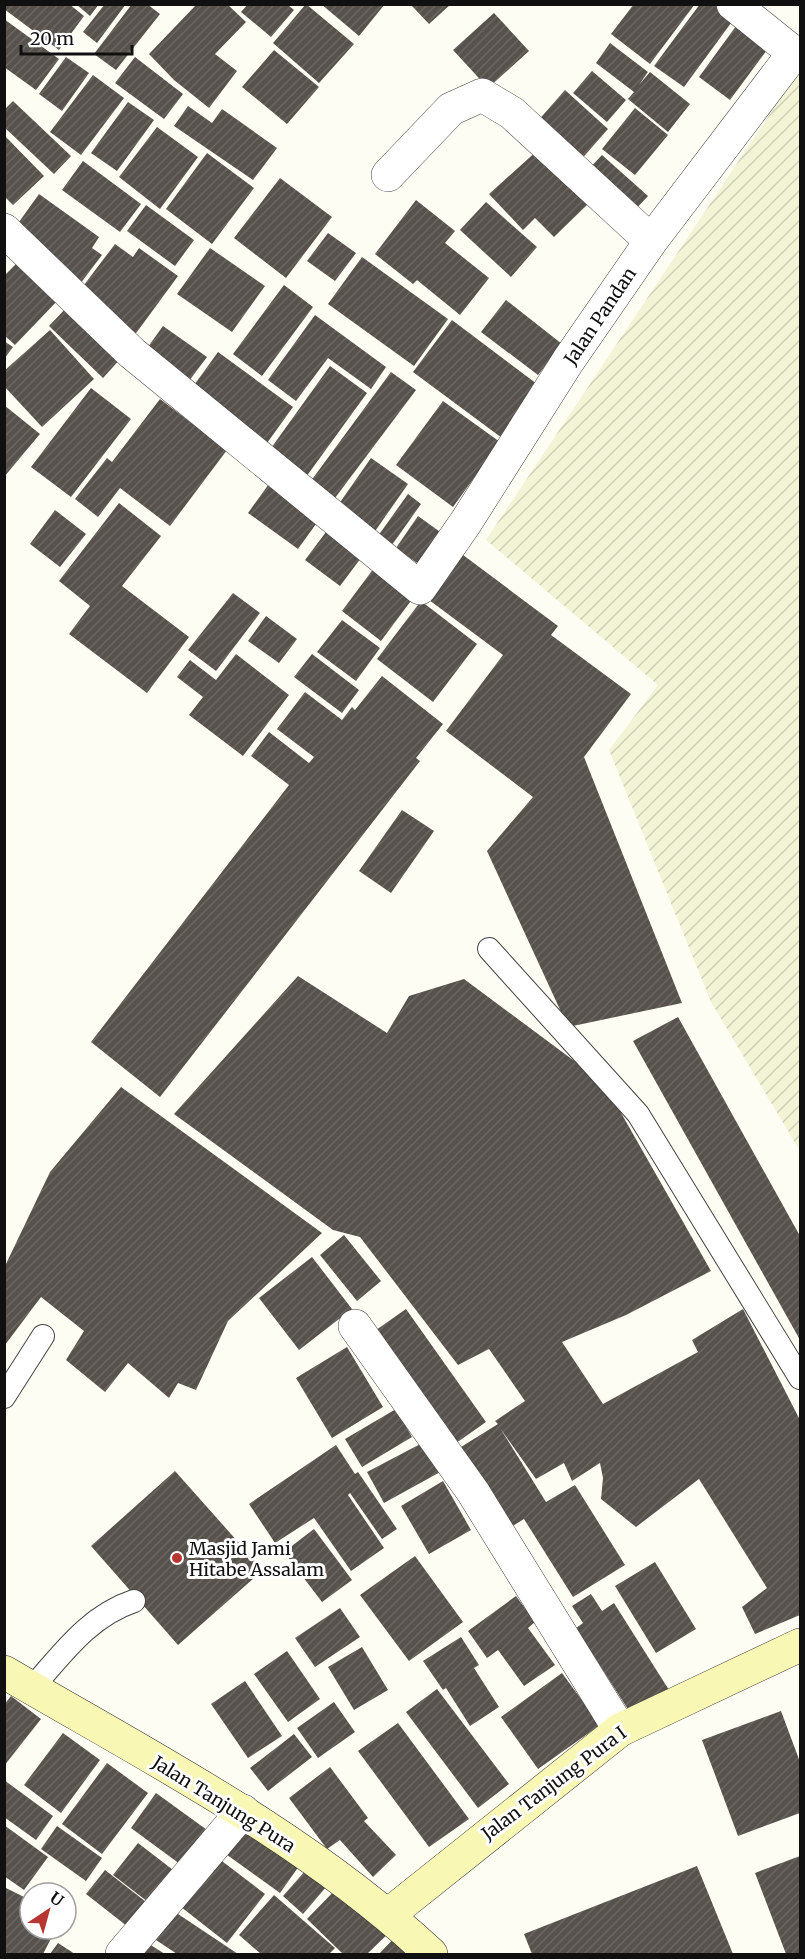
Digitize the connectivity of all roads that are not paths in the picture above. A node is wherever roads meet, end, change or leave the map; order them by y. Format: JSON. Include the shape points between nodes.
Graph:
{"nodes":[{"id":1,"x":734,"y":4,"type":"edge"},
{"id":2,"x":797,"y":52,"type":"edge"},
{"id":3,"x":388,"y":175,"type":"dead end"},
{"id":4,"x":4,"y":230,"type":"edge"},
{"id":5,"x":651,"y":241,"type":"junction"},
{"id":6,"x":489,"y":949,"type":"dead end"},
{"id":7,"x":355,"y":1326,"type":"dead end"},
{"id":8,"x":43,"y":1336,"type":"dead end"},
{"id":9,"x":801,"y":1378,"type":"edge"},
{"id":10,"x":4,"y":1397,"type":"edge"},
{"id":11,"x":134,"y":1601,"type":"dead end"},
{"id":12,"x":801,"y":1645,"type":"edge"},
{"id":13,"x":4,"y":1672,"type":"edge"},
{"id":14,"x":32,"y":1688,"type":"junction"},
{"id":15,"x":620,"y":1730,"type":"junction"},
{"id":16,"x":243,"y":1811,"type":"junction"},
{"id":17,"x":388,"y":1915,"type":"junction"},
{"id":18,"x":122,"y":1954,"type":"edge"},
{"id":19,"x":431,"y":1954,"type":"edge"}],
"edges":[{"from":1,"to":2,"type":"street","name":"Jalan Pandan"},
{"from":2,"to":5,"type":"street","name":"Jalan Pandan"},
{"from":3,"to":5,"type":"street","via":[[451,109],[482,95],[512,113]]},
{"from":4,"to":5,"type":"street","name":"Jalan Pandan","via":[[132,353],[420,588]]},
{"from":6,"to":9,"type":"lane","via":[[638,1114]]},
{"from":7,"to":15,"type":"street","via":[[473,1492]]},
{"from":8,"to":10,"type":"lane"},
{"from":11,"to":14,"type":"lane","via":[[114,1608],[90,1624]]},
{"from":12,"to":15,"type":"street","name":"Jalan Tanjung Pura I"},
{"from":13,"to":14,"type":"street","name":"Jalan Tanjung Pura"},
{"from":14,"to":16,"type":"street","name":"Jalan Tanjung Pura"},
{"from":15,"to":17,"type":"street","name":"Jalan Tanjung Pura I"},
{"from":16,"to":17,"type":"street","name":"Jalan Tanjung Pura"},
{"from":16,"to":18,"type":"street"},
{"from":17,"to":19,"type":"street","name":"Jalan Tanjung Pura"}]}
